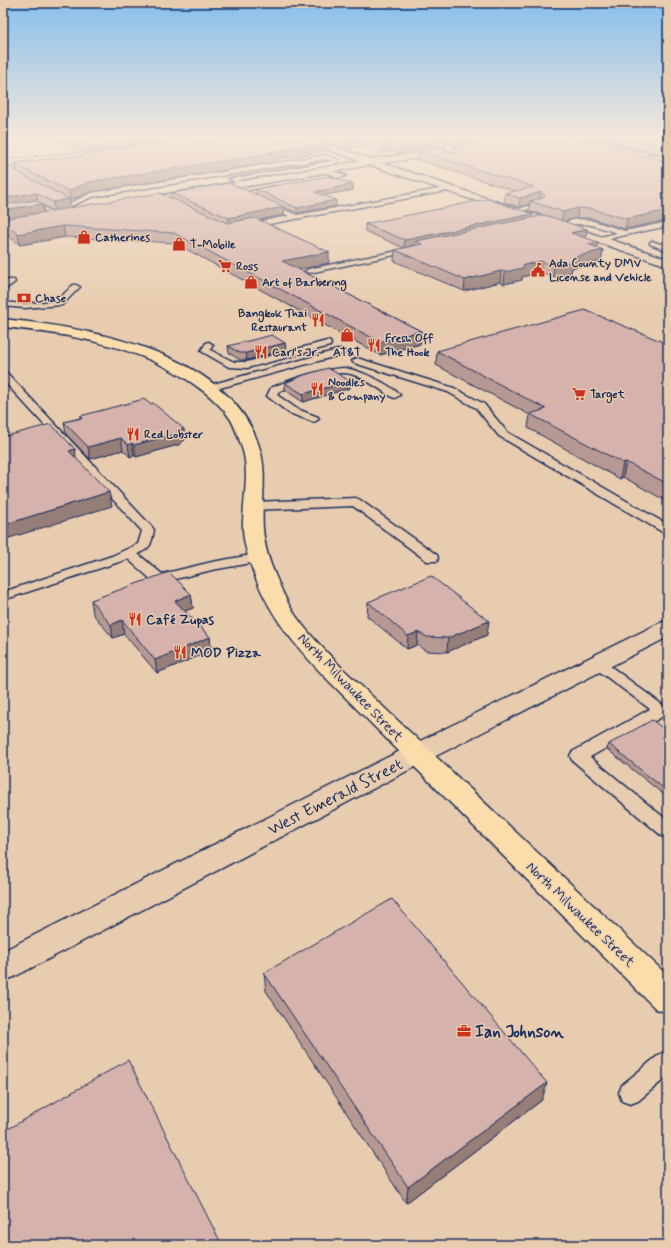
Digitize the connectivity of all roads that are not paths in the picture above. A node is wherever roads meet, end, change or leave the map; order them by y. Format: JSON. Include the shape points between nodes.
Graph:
{"nodes":[{"id":1,"x":91,"y":195,"type":"edge"},
{"id":2,"x":171,"y":195,"type":"edge"},
{"id":3,"x":250,"y":195,"type":"edge"},
{"id":4,"x":416,"y":195,"type":"edge"},
{"id":5,"x":468,"y":195,"type":"edge"},
{"id":6,"x":158,"y":198,"type":"junction"},
{"id":7,"x":128,"y":203,"type":"edge"},
{"id":8,"x":171,"y":204,"type":"edge"},
{"id":9,"x":539,"y":205,"type":"edge"},
{"id":10,"x":71,"y":207,"type":"joint"},
{"id":11,"x":514,"y":211,"type":"junction"},
{"id":12,"x":3,"y":212,"type":"edge"},
{"id":13,"x":56,"y":216,"type":"junction"},
{"id":14,"x":296,"y":217,"type":"junction"},
{"id":15,"x":41,"y":218,"type":"edge"},
{"id":16,"x":546,"y":222,"type":"junction"},
{"id":17,"x":668,"y":224,"type":"edge"},
{"id":18,"x":529,"y":225,"type":"edge"},
{"id":19,"x":557,"y":225,"type":"junction"},
{"id":20,"x":243,"y":227,"type":"edge"},
{"id":21,"x":622,"y":232,"type":"junction"},
{"id":22,"x":598,"y":239,"type":"junction"},
{"id":23,"x":652,"y":243,"type":"dead end"},
{"id":24,"x":420,"y":248,"type":"edge"},
{"id":25,"x":668,"y":249,"type":"edge"},
{"id":26,"x":668,"y":262,"type":"edge"},
{"id":27,"x":309,"y":271,"type":"edge"},
{"id":28,"x":11,"y":282,"type":"dead end"},
{"id":29,"x":76,"y":287,"type":"dead end"},
{"id":30,"x":3,"y":289,"type":"edge"},
{"id":31,"x":3,"y":304,"type":"edge"},
{"id":32,"x":3,"y":323,"type":"edge"},
{"id":33,"x":327,"y":344,"type":"dead end"},
{"id":34,"x":209,"y":345,"type":"dead end"},
{"id":35,"x":341,"y":352,"type":"dead end"},
{"id":36,"x":357,"y":361,"type":"dead end"},
{"id":37,"x":3,"y":374,"type":"edge"},
{"id":38,"x":209,"y":388,"type":"junction"},
{"id":39,"x":395,"y":395,"type":"dead end"},
{"id":40,"x":314,"y":419,"type":"dead end"},
{"id":41,"x":53,"y":428,"type":"junction"},
{"id":42,"x":39,"y":431,"type":"edge"},
{"id":43,"x":253,"y":506,"type":"junction"},
{"id":44,"x":668,"y":530,"type":"edge"},
{"id":45,"x":129,"y":553,"type":"junction"},
{"id":46,"x":257,"y":558,"type":"junction"},
{"id":47,"x":432,"y":558,"type":"dead end"},
{"id":48,"x":3,"y":596,"type":"edge"},
{"id":49,"x":668,"y":628,"type":"edge"},
{"id":50,"x":598,"y":663,"type":"junction"},
{"id":51,"x":417,"y":754,"type":"junction"},
{"id":52,"x":668,"y":831,"type":"edge"},
{"id":53,"x":3,"y":967,"type":"edge"},
{"id":54,"x":668,"y":998,"type":"edge"},
{"id":55,"x":668,"y":1062,"type":"edge"},
{"id":56,"x":630,"y":1093,"type":"dead end"}],
"edges":[{"from":1,"to":10,"type":"lane"},
{"from":2,"to":6,"type":"street"},
{"from":3,"to":14,"type":"lane"},
{"from":4,"to":14,"type":"lane"},
{"from":5,"to":11,"type":"street"},
{"from":6,"to":7,"type":"street"},
{"from":6,"to":8,"type":"lane"},
{"from":9,"to":11,"type":"lane"},
{"from":10,"to":13,"type":"street"},
{"from":11,"to":16,"type":"street"},
{"from":12,"to":13,"type":"lane","via":[[38,206]]},
{"from":13,"to":15,"type":"street"},
{"from":14,"to":20,"type":"lane"},
{"from":16,"to":18,"type":"lane"},
{"from":16,"to":19,"type":"street"},
{"from":17,"to":21,"type":"lane","via":[[633,233]]},
{"from":19,"to":21,"type":"lane","via":[[577,221],[588,222]]},
{"from":19,"to":22,"type":"street"},
{"from":21,"to":22,"type":"lane"},
{"from":22,"to":26,"type":"street"},
{"from":23,"to":25,"type":"lane"},
{"from":24,"to":27,"type":"lane"},
{"from":28,"to":30,"type":"lane"},
{"from":29,"to":31,"type":"lane","via":[[59,303],[24,306]]},
{"from":32,"to":38,"type":"main road","name":"North Milwaukee Street","via":[[73,332],[124,345],[177,367]]},
{"from":33,"to":34,"type":"lane","via":[[247,365],[232,365],[205,351]]},
{"from":35,"to":38,"type":"lane"},
{"from":36,"to":44,"type":"lane","via":[[451,390],[480,406],[503,434]]},
{"from":37,"to":41,"type":"lane"},
{"from":38,"to":43,"type":"main road","name":"North Milwaukee Street","via":[[233,413],[251,451],[254,471]]},
{"from":39,"to":40,"type":"lane","via":[[352,371],[341,370],[274,390],[272,396],[293,411]]},
{"from":41,"to":42,"type":"lane"},
{"from":41,"to":45,"type":"lane","via":[[148,530],[144,546]]},
{"from":43,"to":46,"type":"main road","name":"North Milwaukee Street"},
{"from":43,"to":47,"type":"lane","via":[[356,502]]},
{"from":45,"to":46,"type":"lane","via":[[159,580],[212,566]]},
{"from":45,"to":48,"type":"lane"},
{"from":46,"to":51,"type":"main road","name":"North Milwaukee Street","via":[[275,599],[306,643]]},
{"from":49,"to":50,"type":"street","name":"West Emerald Street"},
{"from":50,"to":51,"type":"street","name":"West Emerald Street"},
{"from":50,"to":52,"type":"lane","via":[[661,710],[578,756]]},
{"from":51,"to":53,"type":"street","name":"West Emerald Street"},
{"from":51,"to":54,"type":"main road","name":"North Milwaukee Street"},
{"from":55,"to":56,"type":"lane"}]}
